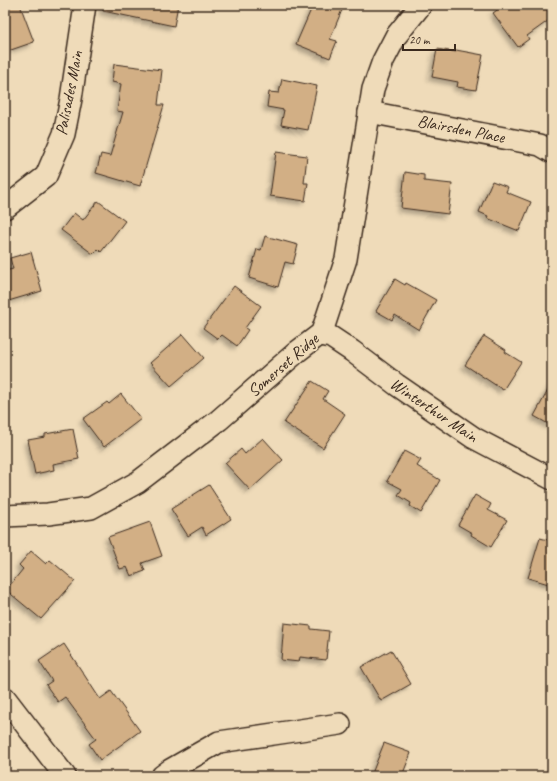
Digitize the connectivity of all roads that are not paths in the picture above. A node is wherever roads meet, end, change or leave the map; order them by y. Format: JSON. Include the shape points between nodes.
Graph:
{"nodes":[{"id":1,"x":85,"y":5,"type":"edge"},
{"id":2,"x":421,"y":5,"type":"edge"},
{"id":3,"x":369,"y":112,"type":"junction"},
{"id":4,"x":552,"y":152,"type":"edge"},
{"id":5,"x":5,"y":208,"type":"edge"},
{"id":6,"x":321,"y":335,"type":"junction"},
{"id":7,"x":552,"y":479,"type":"edge"},
{"id":8,"x":5,"y":516,"type":"edge"},
{"id":9,"x":5,"y":698,"type":"edge"},
{"id":10,"x":340,"y":724,"type":"dead end"},
{"id":11,"x":65,"y":776,"type":"edge"},
{"id":12,"x":162,"y":776,"type":"edge"}],
"edges":[{"from":1,"to":5,"type":"street","name":"Palisades Main","via":[[64,134],[46,176]]},
{"from":2,"to":3,"type":"street","name":"Somerset Ridge","via":[[396,36],[383,61],[373,89]]},
{"from":3,"to":4,"type":"street","name":"Blairsden Place","via":[[540,145]]},
{"from":3,"to":6,"type":"street","name":"Somerset Ridge","via":[[346,259]]},
{"from":6,"to":7,"type":"street","name":"Winterthur Main","via":[[331,336],[397,386],[474,438]]},
{"from":6,"to":8,"type":"street","name":"Somerset Ridge","via":[[220,420],[138,482],[91,508]]},
{"from":9,"to":11,"type":"street"},
{"from":10,"to":12,"type":"street","via":[[219,742]]}]}
